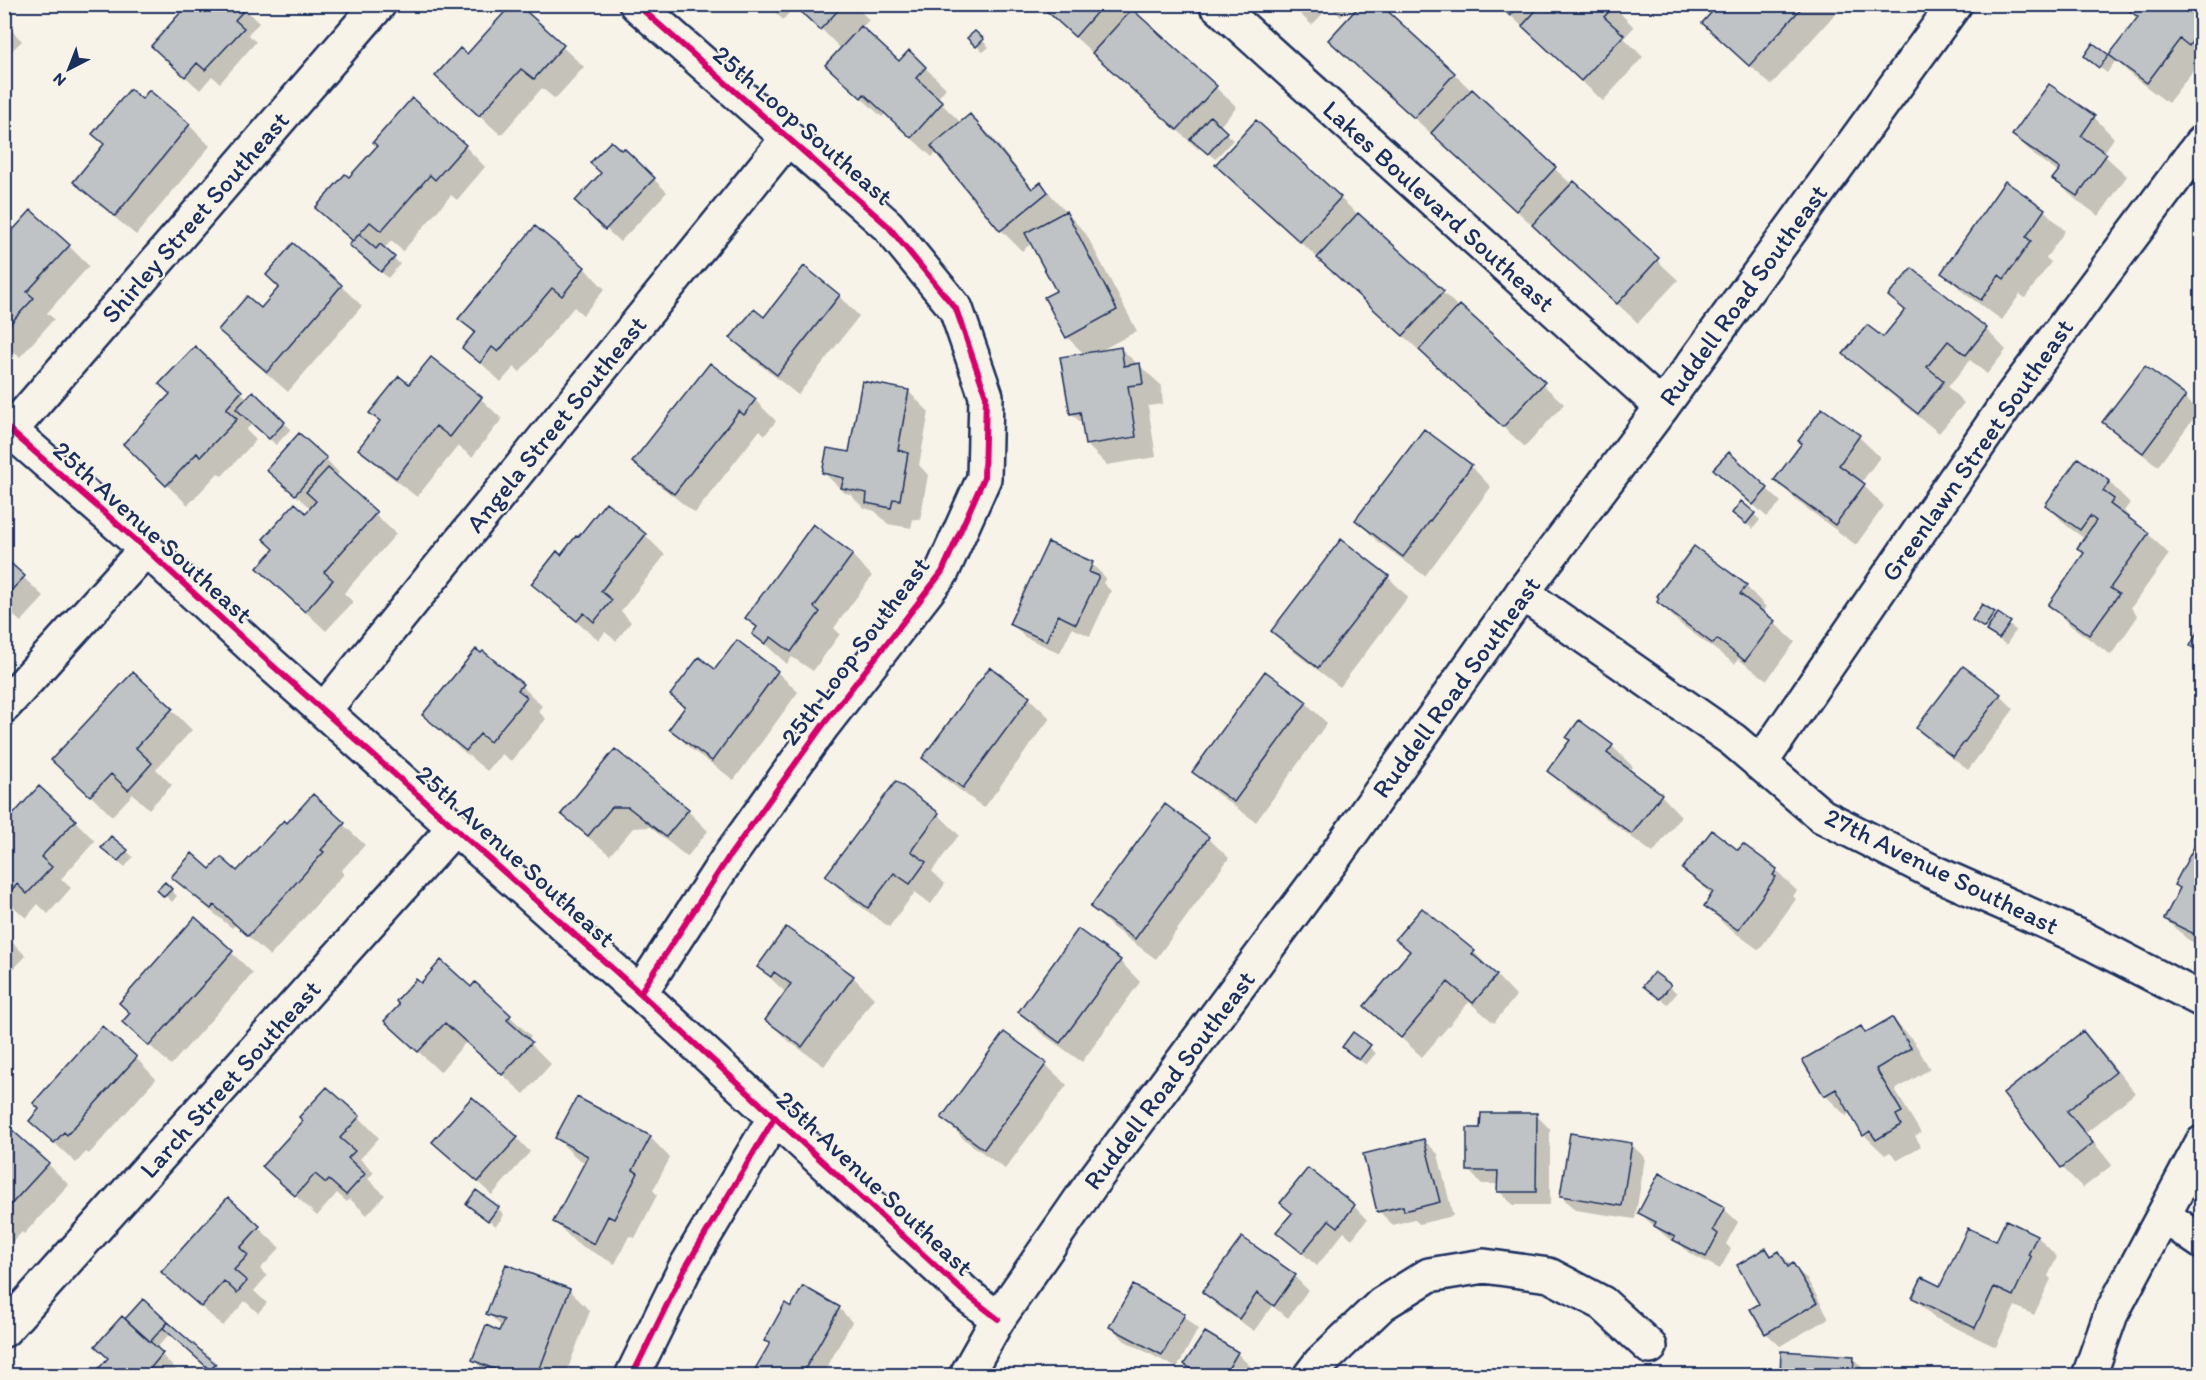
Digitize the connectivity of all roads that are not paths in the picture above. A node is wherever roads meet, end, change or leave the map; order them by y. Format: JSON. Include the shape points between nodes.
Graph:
{"nodes":[{"id":1,"x":379,"y":4,"type":"edge"},
{"id":2,"x":636,"y":4,"type":"edge"},
{"id":3,"x":1216,"y":4,"type":"edge"},
{"id":4,"x":1955,"y":4,"type":"edge"},
{"id":5,"x":788,"y":138,"type":"junction"},
{"id":6,"x":2202,"y":142,"type":"edge"},
{"id":7,"x":1662,"y":407,"type":"junction"},
{"id":8,"x":8,"y":428,"type":"edge"},
{"id":9,"x":146,"y":549,"type":"junction"},
{"id":10,"x":1522,"y":593,"type":"junction"},
{"id":11,"x":4,"y":706,"type":"edge"},
{"id":12,"x":324,"y":710,"type":"junction"},
{"id":13,"x":1760,"y":764,"type":"junction"},
{"id":14,"x":454,"y":828,"type":"junction"},
{"id":15,"x":640,"y":993,"type":"junction"},
{"id":16,"x":2202,"y":1000,"type":"edge"},
{"id":17,"x":775,"y":1117,"type":"junction"},
{"id":18,"x":2202,"y":1143,"type":"edge"},
{"id":19,"x":2164,"y":1216,"type":"junction"},
{"id":20,"x":2202,"y":1242,"type":"edge"},
{"id":21,"x":998,"y":1319,"type":"junction"},
{"id":22,"x":4,"y":1330,"type":"edge"},
{"id":23,"x":1650,"y":1347,"type":"dead end"},
{"id":24,"x":632,"y":1376,"type":"edge"},
{"id":25,"x":966,"y":1376,"type":"edge"},
{"id":26,"x":1310,"y":1376,"type":"edge"},
{"id":27,"x":2089,"y":1376,"type":"edge"}],
"edges":[{"from":1,"to":8,"type":"street","name":"Shirley Street Southeast"},
{"from":2,"to":5,"type":"street","name":"25th Loop Southeast"},
{"from":3,"to":7,"type":"street","name":"Lakes Boulevard Southeast"},
{"from":4,"to":7,"type":"street","name":"Ruddell Road Southeast"},
{"from":5,"to":12,"type":"street","name":"Angela Street Southeast"},
{"from":5,"to":15,"type":"street","name":"25th Loop Southeast","via":[[888,226],[956,309],[986,396],[984,478],[942,572],[823,725],[728,858]]},
{"from":6,"to":13,"type":"street","name":"Greenlawn Street Southeast","via":[[2012,396]]},
{"from":7,"to":10,"type":"street","name":"Ruddell Road Southeast"},
{"from":8,"to":9,"type":"street","name":"25th Avenue Southeast"},
{"from":9,"to":11,"type":"street"},
{"from":9,"to":12,"type":"street","name":"25th Avenue Southeast"},
{"from":10,"to":13,"type":"street","name":"27th Avenue Southeast","via":[[1733,740]]},
{"from":10,"to":21,"type":"street","name":"Ruddell Road Southeast","via":[[1333,858],[1092,1183]]},
{"from":12,"to":14,"type":"street","name":"25th Avenue Southeast"},
{"from":13,"to":16,"type":"street","name":"27th Avenue Southeast","via":[[1822,816],[1933,872],[2080,937]]},
{"from":14,"to":15,"type":"street","name":"25th Avenue Southeast"},
{"from":14,"to":22,"type":"street","name":"Larch Street Southeast"},
{"from":15,"to":17,"type":"street","name":"25th Avenue Southeast"},
{"from":17,"to":21,"type":"street","name":"25th Avenue Southeast"},
{"from":17,"to":24,"type":"street","via":[[684,1270]]},
{"from":18,"to":19,"type":"street"},
{"from":19,"to":20,"type":"street"},
{"from":19,"to":27,"type":"street","via":[[2111,1314]]},
{"from":21,"to":25,"type":"street","name":"Ruddell Road Southeast"},
{"from":23,"to":26,"type":"street","via":[[1602,1303],[1549,1275],[1484,1266],[1429,1275],[1383,1304]]}]}
